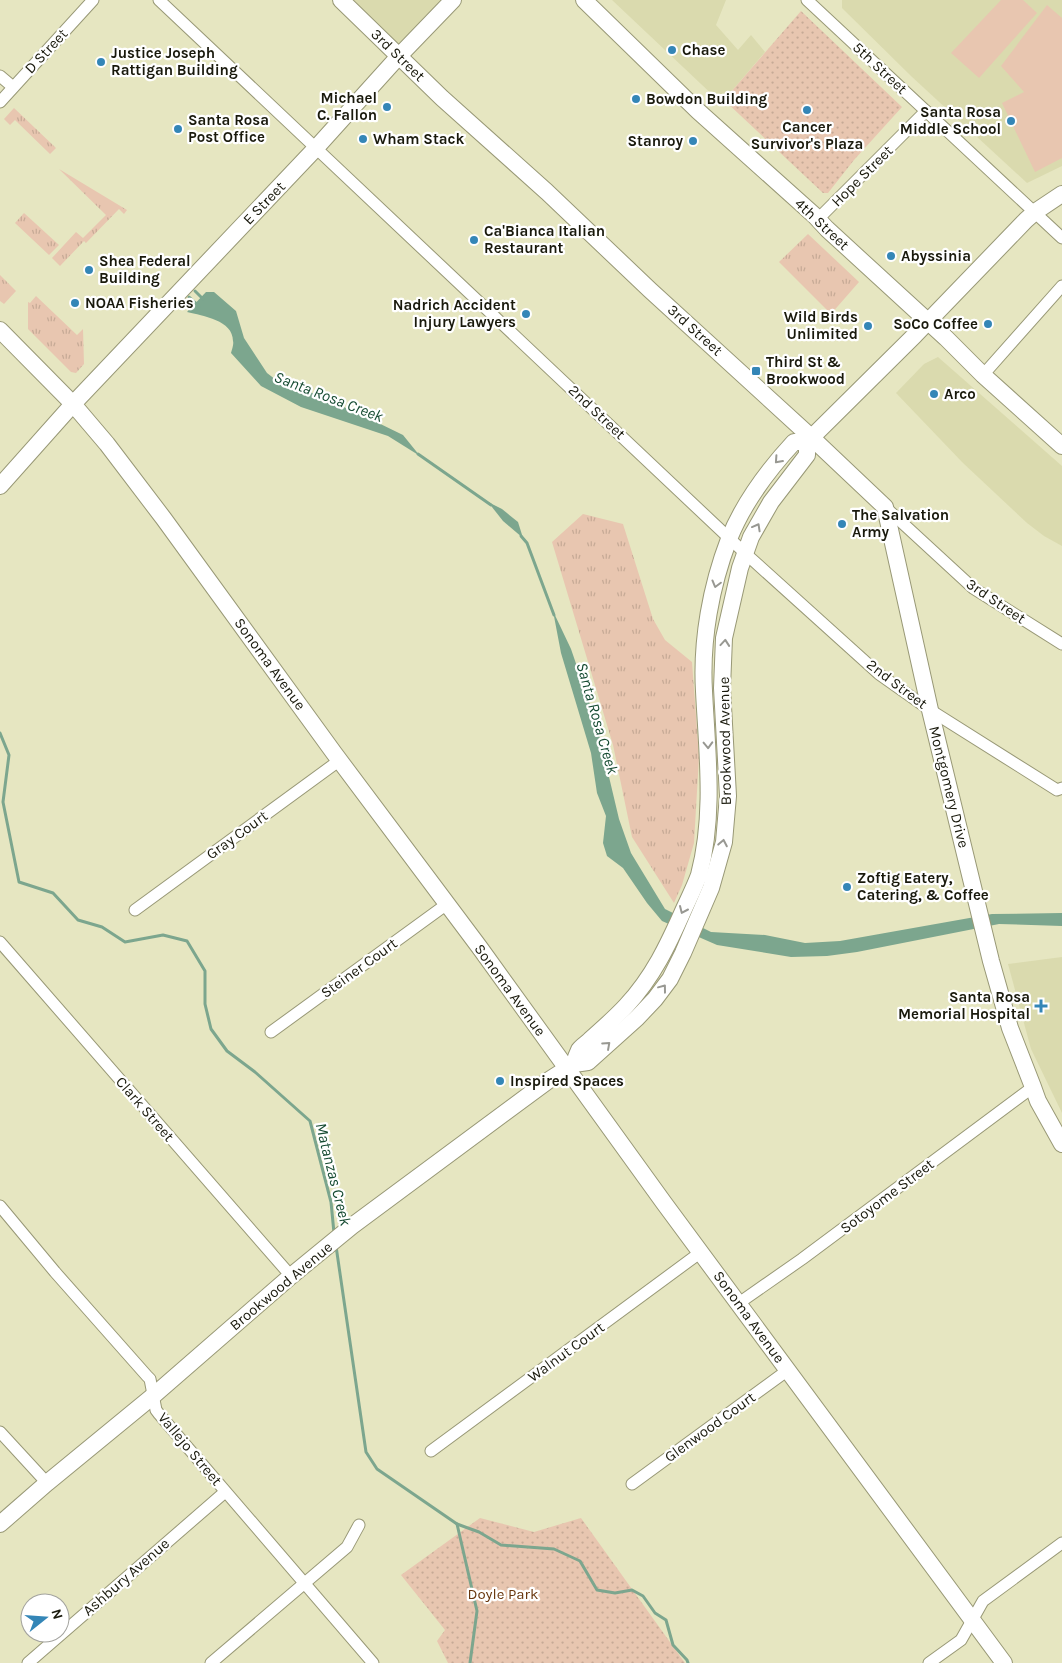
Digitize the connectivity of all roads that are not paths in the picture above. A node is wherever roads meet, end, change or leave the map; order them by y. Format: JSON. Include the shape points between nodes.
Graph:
{"nodes":[{"id":1,"x":93,"y":0,"type":"edge"},
{"id":2,"x":159,"y":0,"type":"edge"},
{"id":3,"x":341,"y":0,"type":"edge"},
{"id":4,"x":453,"y":0,"type":"edge"},
{"id":5,"x":584,"y":0,"type":"edge"},
{"id":6,"x":806,"y":0,"type":"edge"},
{"id":7,"x":399,"y":56,"type":"junction"},
{"id":8,"x":0,"y":76,"type":"edge"},
{"id":9,"x":13,"y":87,"type":"junction"},
{"id":10,"x":0,"y":102,"type":"edge"},
{"id":11,"x":926,"y":110,"type":"junction"},
{"id":12,"x":316,"y":148,"type":"junction"},
{"id":13,"x":1062,"y":194,"type":"edge"},
{"id":14,"x":1035,"y":212,"type":"junction"},
{"id":15,"x":818,"y":219,"type":"junction"},
{"id":16,"x":1062,"y":238,"type":"edge"},
{"id":17,"x":1062,"y":286,"type":"edge"},
{"id":18,"x":928,"y":322,"type":"junction"},
{"id":19,"x":0,"y":330,"type":"edge"},
{"id":20,"x":983,"y":375,"type":"junction"},
{"id":21,"x":73,"y":404,"type":"junction"},
{"id":22,"x":810,"y":440,"type":"junction"},
{"id":23,"x":1062,"y":446,"type":"edge"},
{"id":24,"x":0,"y":486,"type":"edge"},
{"id":25,"x":885,"y":507,"type":"junction"},
{"id":26,"x":730,"y":538,"type":"junction"},
{"id":27,"x":746,"y":554,"type":"junction"},
{"id":28,"x":1062,"y":644,"type":"edge"},
{"id":29,"x":930,"y":710,"type":"junction"},
{"id":30,"x":340,"y":760,"type":"junction"},
{"id":31,"x":1062,"y":788,"type":"edge"},
{"id":32,"x":447,"y":904,"type":"junction"},
{"id":33,"x":134,"y":910,"type":"dead end"},
{"id":34,"x":0,"y":942,"type":"edge"},
{"id":35,"x":271,"y":1032,"type":"dead end"},
{"id":36,"x":570,"y":1066,"type":"junction"},
{"id":37,"x":1033,"y":1087,"type":"junction"},
{"id":38,"x":1062,"y":1144,"type":"edge"},
{"id":39,"x":0,"y":1206,"type":"edge"},
{"id":40,"x":701,"y":1252,"type":"junction"},
{"id":41,"x":291,"y":1276,"type":"junction"},
{"id":42,"x":739,"y":1303,"type":"junction"},
{"id":43,"x":788,"y":1370,"type":"junction"},
{"id":44,"x":153,"y":1396,"type":"junction"},
{"id":45,"x":0,"y":1432,"type":"edge"},
{"id":46,"x":431,"y":1451,"type":"dead end"},
{"id":47,"x":47,"y":1483,"type":"junction"},
{"id":48,"x":632,"y":1484,"type":"dead end"},
{"id":49,"x":225,"y":1492,"type":"junction"},
{"id":50,"x":0,"y":1524,"type":"edge"},
{"id":51,"x":358,"y":1525,"type":"dead end"},
{"id":52,"x":1062,"y":1542,"type":"edge"},
{"id":53,"x":304,"y":1583,"type":"junction"},
{"id":54,"x":972,"y":1619,"type":"junction"},
{"id":55,"x":28,"y":1663,"type":"edge"},
{"id":56,"x":211,"y":1663,"type":"edge"},
{"id":57,"x":373,"y":1663,"type":"edge"},
{"id":58,"x":930,"y":1663,"type":"edge"},
{"id":59,"x":1004,"y":1663,"type":"edge"}],
"edges":[{"from":1,"to":9,"type":"street","name":"D Street"},
{"from":2,"to":12,"type":"street","name":"2nd Street"},
{"from":3,"to":7,"type":"street","name":"3rd Street"},
{"from":4,"to":7,"type":"street","name":"E Street"},
{"from":5,"to":15,"type":"street","name":"4th Street","via":[[698,111]]},
{"from":6,"to":11,"type":"street","name":"5th Street"},
{"from":7,"to":12,"type":"street","name":"E Street"},
{"from":7,"to":22,"type":"street","name":"3rd Street"},
{"from":8,"to":9,"type":"street"},
{"from":9,"to":10,"type":"street","name":"D Street"},
{"from":11,"to":14,"type":"street","name":"5th Street"},
{"from":11,"to":15,"type":"street","name":"Hope Street"},
{"from":12,"to":21,"type":"street","name":"E Street"},
{"from":12,"to":26,"type":"street","name":"2nd Street"},
{"from":13,"to":14,"type":"street","name":"Brookwood Avenue"},
{"from":14,"to":16,"type":"street","name":"5th Street"},
{"from":14,"to":18,"type":"street","name":"Brookwood Avenue"},
{"from":15,"to":18,"type":"street","name":"4th Street"},
{"from":17,"to":20,"type":"street"},
{"from":18,"to":20,"type":"street","name":"4th Street"},
{"from":18,"to":22,"type":"street","name":"Brookwood Avenue"},
{"from":19,"to":21,"type":"street","name":"Sonoma Avenue"},
{"from":20,"to":23,"type":"street","name":"4th Street"},
{"from":21,"to":24,"type":"street","name":"E Street"},
{"from":21,"to":30,"type":"street","name":"Sonoma Avenue","via":[[167,522]]},
{"from":22,"to":25,"type":"street","name":"3rd Street"},
{"from":22,"to":26,"type":"street","name":"Brookwood Avenue","one_way":true,"via":[[794,442],[772,466]]},
{"from":27,"to":22,"type":"street","name":"Brookwood Avenue","one_way":true,"via":[[751,537],[771,502],[807,455]]},
{"from":25,"to":28,"type":"street","name":"3rd Street","via":[[973,588]]},
{"from":25,"to":29,"type":"street","name":"Montgomery Drive"},
{"from":26,"to":27,"type":"street","name":"2nd Street"},
{"from":26,"to":36,"type":"street","name":"Brookwood Avenue","one_way":true,"via":[[710,603],[705,638],[703,689],[710,796],[706,840],[698,876],[650,978],[626,1006],[579,1050]]},
{"from":27,"to":29,"type":"street","name":"2nd Street","via":[[879,674]]},
{"from":36,"to":27,"type":"street","name":"Brookwood Avenue","one_way":true,"via":[[588,1062],[655,999],[670,979],[711,888],[724,842],[728,796],[722,688],[724,638]]},
{"from":29,"to":31,"type":"street","name":"2nd Street","via":[[1056,790]]},
{"from":29,"to":37,"type":"street","name":"Montgomery Drive","via":[[991,961],[1010,1028]]},
{"from":30,"to":32,"type":"street","name":"Sonoma Avenue"},
{"from":30,"to":33,"type":"street","name":"Gray Court"},
{"from":32,"to":35,"type":"street","name":"Steiner Court"},
{"from":32,"to":36,"type":"street","name":"Sonoma Avenue"},
{"from":34,"to":41,"type":"street","name":"Clark Street"},
{"from":36,"to":40,"type":"street","name":"Sonoma Avenue"},
{"from":36,"to":41,"type":"street","name":"Brookwood Avenue","via":[[352,1226]]},
{"from":37,"to":38,"type":"street","name":"Montgomery Drive"},
{"from":37,"to":42,"type":"street","name":"Sotoyome Street"},
{"from":39,"to":44,"type":"street","name":"Vallejo Street","via":[[148,1376]]},
{"from":40,"to":42,"type":"street","name":"Sonoma Avenue"},
{"from":40,"to":46,"type":"street","name":"Walnut Court"},
{"from":41,"to":44,"type":"street","name":"Brookwood Avenue"},
{"from":42,"to":43,"type":"street","name":"Sonoma Avenue"},
{"from":43,"to":48,"type":"street","name":"Glenwood Court"},
{"from":43,"to":54,"type":"street","name":"Sonoma Avenue"},
{"from":44,"to":47,"type":"street","name":"Brookwood Avenue"},
{"from":44,"to":49,"type":"street","name":"Vallejo Street","via":[[156,1410]]},
{"from":45,"to":47,"type":"street"},
{"from":47,"to":50,"type":"street","name":"Brookwood Avenue"},
{"from":49,"to":53,"type":"street","name":"Vallejo Street"},
{"from":49,"to":55,"type":"street","name":"Ashbury Avenue"},
{"from":51,"to":53,"type":"street","via":[[347,1546]]},
{"from":52,"to":54,"type":"street","via":[[983,1601]]},
{"from":53,"to":56,"type":"street"},
{"from":53,"to":57,"type":"street","name":"Vallejo Street"},
{"from":54,"to":58,"type":"street","via":[[960,1640]]},
{"from":54,"to":59,"type":"street","name":"Sonoma Avenue"}]}
